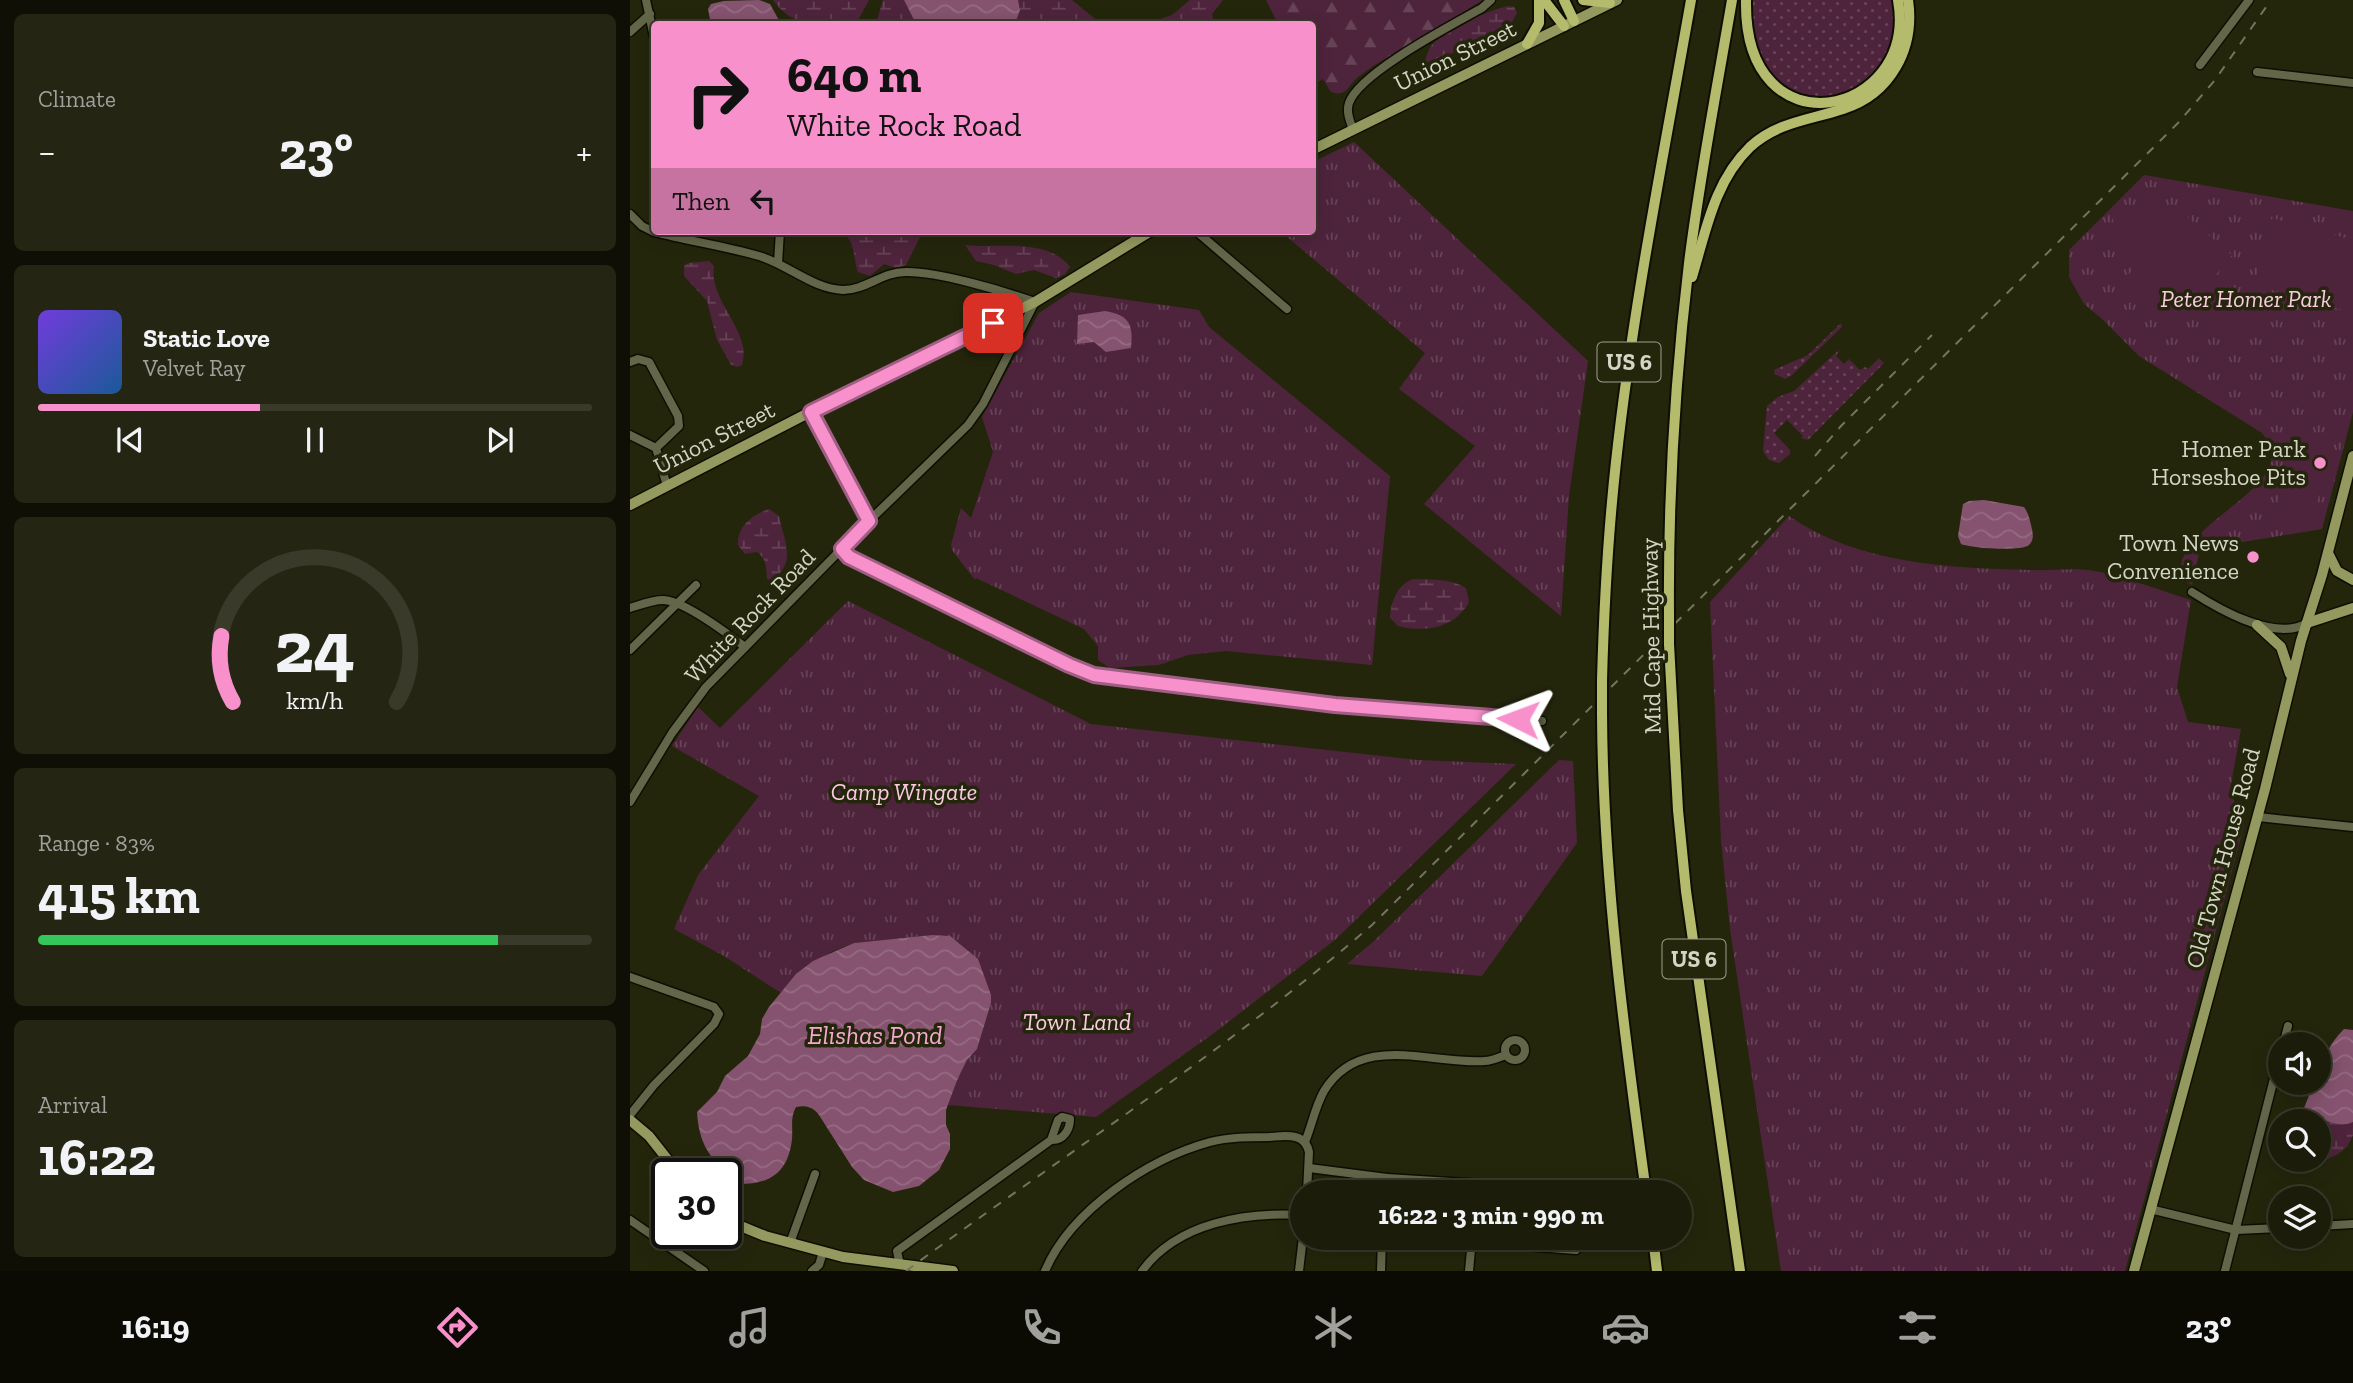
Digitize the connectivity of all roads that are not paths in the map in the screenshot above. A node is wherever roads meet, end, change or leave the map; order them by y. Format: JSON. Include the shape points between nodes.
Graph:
{"nodes":[{"id":1,"x":646,"y":0,"type":"edge"},
{"id":2,"x":1491,"y":0,"type":"edge"},
{"id":3,"x":1539,"y":0,"type":"edge"},
{"id":4,"x":1544,"y":0,"type":"edge"},
{"id":5,"x":1564,"y":0,"type":"edge"},
{"id":6,"x":1583,"y":0,"type":"edge"},
{"id":7,"x":1691,"y":0,"type":"edge"},
{"id":8,"x":1732,"y":0,"type":"edge"},
{"id":9,"x":1746,"y":0,"type":"edge"},
{"id":10,"x":1898,"y":0,"type":"edge"},
{"id":11,"x":1908,"y":0,"type":"edge"},
{"id":12,"x":2249,"y":0,"type":"edge"},
{"id":13,"x":1614,"y":2,"type":"edge"},
{"id":14,"x":650,"y":14,"type":"junction"},
{"id":15,"x":651,"y":21,"type":"edge"},
{"id":16,"x":1569,"y":24,"type":"junction"},
{"id":17,"x":630,"y":32,"type":"edge"},
{"id":18,"x":1527,"y":44,"type":"junction"},
{"id":19,"x":2200,"y":65,"type":"dead end"},
{"id":20,"x":2257,"y":72,"type":"dead end"},
{"id":21,"x":2353,"y":83,"type":"edge"},
{"id":22,"x":1353,"y":130,"type":"junction"},
{"id":23,"x":1316,"y":148,"type":"edge"},
{"id":24,"x":630,"y":214,"type":"edge"},
{"id":25,"x":651,"y":230,"type":"edge"},
{"id":26,"x":668,"y":235,"type":"edge"},
{"id":27,"x":780,"y":235,"type":"edge"},
{"id":28,"x":1136,"y":235,"type":"edge"},
{"id":29,"x":1201,"y":235,"type":"edge"},
{"id":30,"x":778,"y":263,"type":"junction"},
{"id":31,"x":1035,"y":302,"type":"junction"},
{"id":32,"x":1685,"y":303,"type":"junction"},
{"id":33,"x":1287,"y":309,"type":"dead end"},
{"id":34,"x":630,"y":362,"type":"edge"},
{"id":35,"x":811,"y":412,"type":"junction"},
{"id":36,"x":630,"y":435,"type":"edge"},
{"id":37,"x":656,"y":448,"type":"junction"},
{"id":38,"x":2353,"y":456,"type":"edge"},
{"id":39,"x":667,"y":486,"type":"junction"},
{"id":40,"x":630,"y":505,"type":"edge"},
{"id":41,"x":869,"y":521,"type":"junction"},
{"id":42,"x":842,"y":549,"type":"junction"},
{"id":43,"x":2328,"y":553,"type":"junction"},
{"id":44,"x":2353,"y":580,"type":"edge"},
{"id":45,"x":696,"y":585,"type":"dead end"},
{"id":46,"x":2192,"y":592,"type":"dead end"},
{"id":47,"x":675,"y":603,"type":"junction"},
{"id":48,"x":630,"y":608,"type":"edge"},
{"id":49,"x":2353,"y":608,"type":"edge"},
{"id":50,"x":2307,"y":622,"type":"junction"},
{"id":51,"x":2257,"y":625,"type":"junction"},
{"id":52,"x":745,"y":647,"type":"junction"},
{"id":53,"x":630,"y":650,"type":"edge"},
{"id":54,"x":2291,"y":678,"type":"junction"},
{"id":55,"x":1542,"y":721,"type":"dead end"},
{"id":56,"x":630,"y":802,"type":"edge"},
{"id":57,"x":2258,"y":817,"type":"junction"},
{"id":58,"x":2353,"y":827,"type":"edge"},
{"id":59,"x":633,"y":978,"type":"edge"},
{"id":60,"x":630,"y":990,"type":"edge"},
{"id":61,"x":2288,"y":1026,"type":"dead end"},
{"id":62,"x":2286,"y":1032,"type":"edge"},
{"id":63,"x":1506,"y":1055,"type":"dead end"},
{"id":64,"x":2270,"y":1095,"type":"edge"},
{"id":65,"x":630,"y":1115,"type":"edge"},
{"id":66,"x":630,"y":1120,"type":"edge"},
{"id":67,"x":1051,"y":1140,"type":"dead end"},
{"id":68,"x":1305,"y":1142,"type":"junction"},
{"id":69,"x":667,"y":1158,"type":"edge"},
{"id":70,"x":1308,"y":1168,"type":"junction"},
{"id":71,"x":815,"y":1174,"type":"dead end"},
{"id":72,"x":1387,"y":1178,"type":"joint"},
{"id":73,"x":1308,"y":1180,"type":"edge"},
{"id":74,"x":1407,"y":1180,"type":"edge"},
{"id":75,"x":1644,"y":1180,"type":"edge"},
{"id":76,"x":2150,"y":1209,"type":"junction"},
{"id":77,"x":1290,"y":1215,"type":"edge"},
{"id":78,"x":630,"y":1220,"type":"edge"},
{"id":79,"x":2353,"y":1224,"type":"edge"},
{"id":80,"x":2331,"y":1225,"type":"edge"},
{"id":81,"x":742,"y":1226,"type":"edge"},
{"id":82,"x":2268,"y":1229,"type":"edge"},
{"id":83,"x":2236,"y":1230,"type":"junction"},
{"id":84,"x":790,"y":1243,"type":"junction"},
{"id":85,"x":1301,"y":1250,"type":"edge"},
{"id":86,"x":1382,"y":1250,"type":"edge"},
{"id":87,"x":1471,"y":1250,"type":"edge"},
{"id":88,"x":1655,"y":1250,"type":"edge"},
{"id":89,"x":897,"y":1251,"type":"junction"},
{"id":90,"x":823,"y":1252,"type":"junction"},
{"id":91,"x":874,"y":1263,"type":"junction"},
{"id":92,"x":900,"y":1265,"type":"junction"},
{"id":93,"x":704,"y":1271,"type":"edge"},
{"id":94,"x":812,"y":1271,"type":"edge"},
{"id":95,"x":953,"y":1271,"type":"edge"},
{"id":96,"x":1045,"y":1271,"type":"edge"},
{"id":97,"x":1142,"y":1271,"type":"edge"},
{"id":98,"x":1299,"y":1271,"type":"edge"},
{"id":99,"x":1381,"y":1271,"type":"edge"},
{"id":100,"x":1469,"y":1271,"type":"edge"},
{"id":101,"x":1657,"y":1271,"type":"edge"},
{"id":102,"x":1740,"y":1271,"type":"edge"},
{"id":103,"x":2134,"y":1271,"type":"edge"},
{"id":104,"x":2225,"y":1271,"type":"edge"}],
"edges":[{"from":1,"to":14,"type":"street"},
{"from":2,"to":22,"type":"street","via":[[1364,82],[1348,107]]},
{"from":3,"to":18,"type":"highway","via":[[1539,23]]},
{"from":4,"to":16,"type":"highway"},
{"from":5,"to":16,"type":"highway"},
{"from":6,"to":13,"type":"highway"},
{"from":7,"to":75,"type":"highway","name":"Mid Cape Highway","number":"US 6","bridge":true,"via":[[1620,424],[1602,680],[1605,832],[1614,954]]},
{"from":8,"to":32,"type":"highway","name":"Mid Cape Highway","number":"US 6"},
{"from":9,"to":10,"type":"highway","via":[[1749,38],[1764,74],[1790,96],[1823,103],[1859,92],[1886,66],[1900,34]]},
{"from":11,"to":32,"type":"highway","via":[[1905,48],[1885,83],[1852,106],[1774,130],[1739,160],[1712,210]]},
{"from":12,"to":19,"type":"street"},
{"from":13,"to":16,"type":"main road","name":"Union Street"},
{"from":14,"to":15,"type":"street"},
{"from":14,"to":17,"type":"street"},
{"from":16,"to":18,"type":"main road","name":"Union Street"},
{"from":18,"to":22,"type":"main road","name":"Union Street"},
{"from":20,"to":21,"type":"street"},
{"from":22,"to":23,"type":"main road","name":"Union Street"},
{"from":24,"to":25,"type":"street"},
{"from":26,"to":30,"type":"street"},
{"from":27,"to":30,"type":"street"},
{"from":28,"to":31,"type":"main road","name":"Union Street"},
{"from":29,"to":33,"type":"street"},
{"from":30,"to":31,"type":"street","via":[[818,284],[843,290],[905,272],[944,277]]},
{"from":31,"to":35,"type":"main road","name":"Union Street"},
{"from":31,"to":41,"type":"street","name":"White Rock Road","via":[[976,415]]},
{"from":32,"to":102,"type":"highway","name":"Mid Cape Highway","number":"US 6","bridge":true,"via":[[1672,468],[1669,614],[1678,810]]},
{"from":34,"to":37,"type":"street","via":[[649,362],[678,416],[679,426]]},
{"from":35,"to":39,"type":"main road","name":"Union Street"},
{"from":35,"to":41,"type":"street"},
{"from":36,"to":37,"type":"street"},
{"from":37,"to":39,"type":"street"},
{"from":38,"to":43,"type":"main road","name":"Old Town House Road"},
{"from":39,"to":40,"type":"main road","name":"Union Street"},
{"from":41,"to":42,"type":"street","name":"White Rock Road"},
{"from":42,"to":52,"type":"street","name":"White Rock Road"},
{"from":42,"to":55,"type":"street","via":[[868,568],[1094,675],[1335,705]]},
{"from":43,"to":44,"type":"main road","via":[[2337,571]]},
{"from":43,"to":50,"type":"main road","name":"Old Town House Road"},
{"from":45,"to":47,"type":"street"},
{"from":46,"to":51,"type":"street"},
{"from":47,"to":48,"type":"street","via":[[662,600]]},
{"from":47,"to":52,"type":"street"},
{"from":47,"to":53,"type":"street"},
{"from":49,"to":50,"type":"main road"},
{"from":50,"to":51,"type":"street","via":[[2284,630]]},
{"from":50,"to":54,"type":"main road","name":"Old Town House Road"},
{"from":51,"to":54,"type":"main road","via":[[2281,646]]},
{"from":52,"to":56,"type":"street","name":"White Rock Road","via":[[687,709]]},
{"from":54,"to":57,"type":"main road","name":"Old Town House Road"},
{"from":57,"to":58,"type":"street"},
{"from":57,"to":76,"type":"main road","name":"Old Town House Road"},
{"from":59,"to":60,"type":"street"},
{"from":59,"to":65,"type":"street","via":[[719,1014]]},
{"from":61,"to":62,"type":"street"},
{"from":63,"to":68,"type":"street","via":[[1487,1061],[1396,1054],[1356,1063],[1325,1090]]},
{"from":64,"to":83,"type":"street"},
{"from":66,"to":69,"type":"main road"},
{"from":67,"to":89,"type":"street"},
{"from":68,"to":70,"type":"street"},
{"from":68,"to":96,"type":"street","via":[[1291,1136],[1224,1140],[1153,1165],[1088,1212]]},
{"from":70,"to":72,"type":"street"},
{"from":70,"to":73,"type":"street"},
{"from":71,"to":84,"type":"street"},
{"from":72,"to":74,"type":"street"},
{"from":76,"to":83,"type":"street"},
{"from":76,"to":103,"type":"main road","name":"Old Town House Road"},
{"from":77,"to":97,"type":"street","via":[[1241,1217],[1212,1224],[1159,1253]]},
{"from":78,"to":93,"type":"street"},
{"from":79,"to":80,"type":"street"},
{"from":81,"to":84,"type":"main road"},
{"from":82,"to":83,"type":"street"},
{"from":83,"to":104,"type":"street"},
{"from":84,"to":90,"type":"main road"},
{"from":85,"to":98,"type":"street"},
{"from":86,"to":99,"type":"street"},
{"from":87,"to":100,"type":"street"},
{"from":88,"to":101,"type":"highway"},
{"from":89,"to":91,"type":"street"},
{"from":89,"to":92,"type":"street"},
{"from":90,"to":91,"type":"main road"},
{"from":90,"to":94,"type":"street"},
{"from":91,"to":92,"type":"main road"},
{"from":92,"to":95,"type":"main road"}]}
